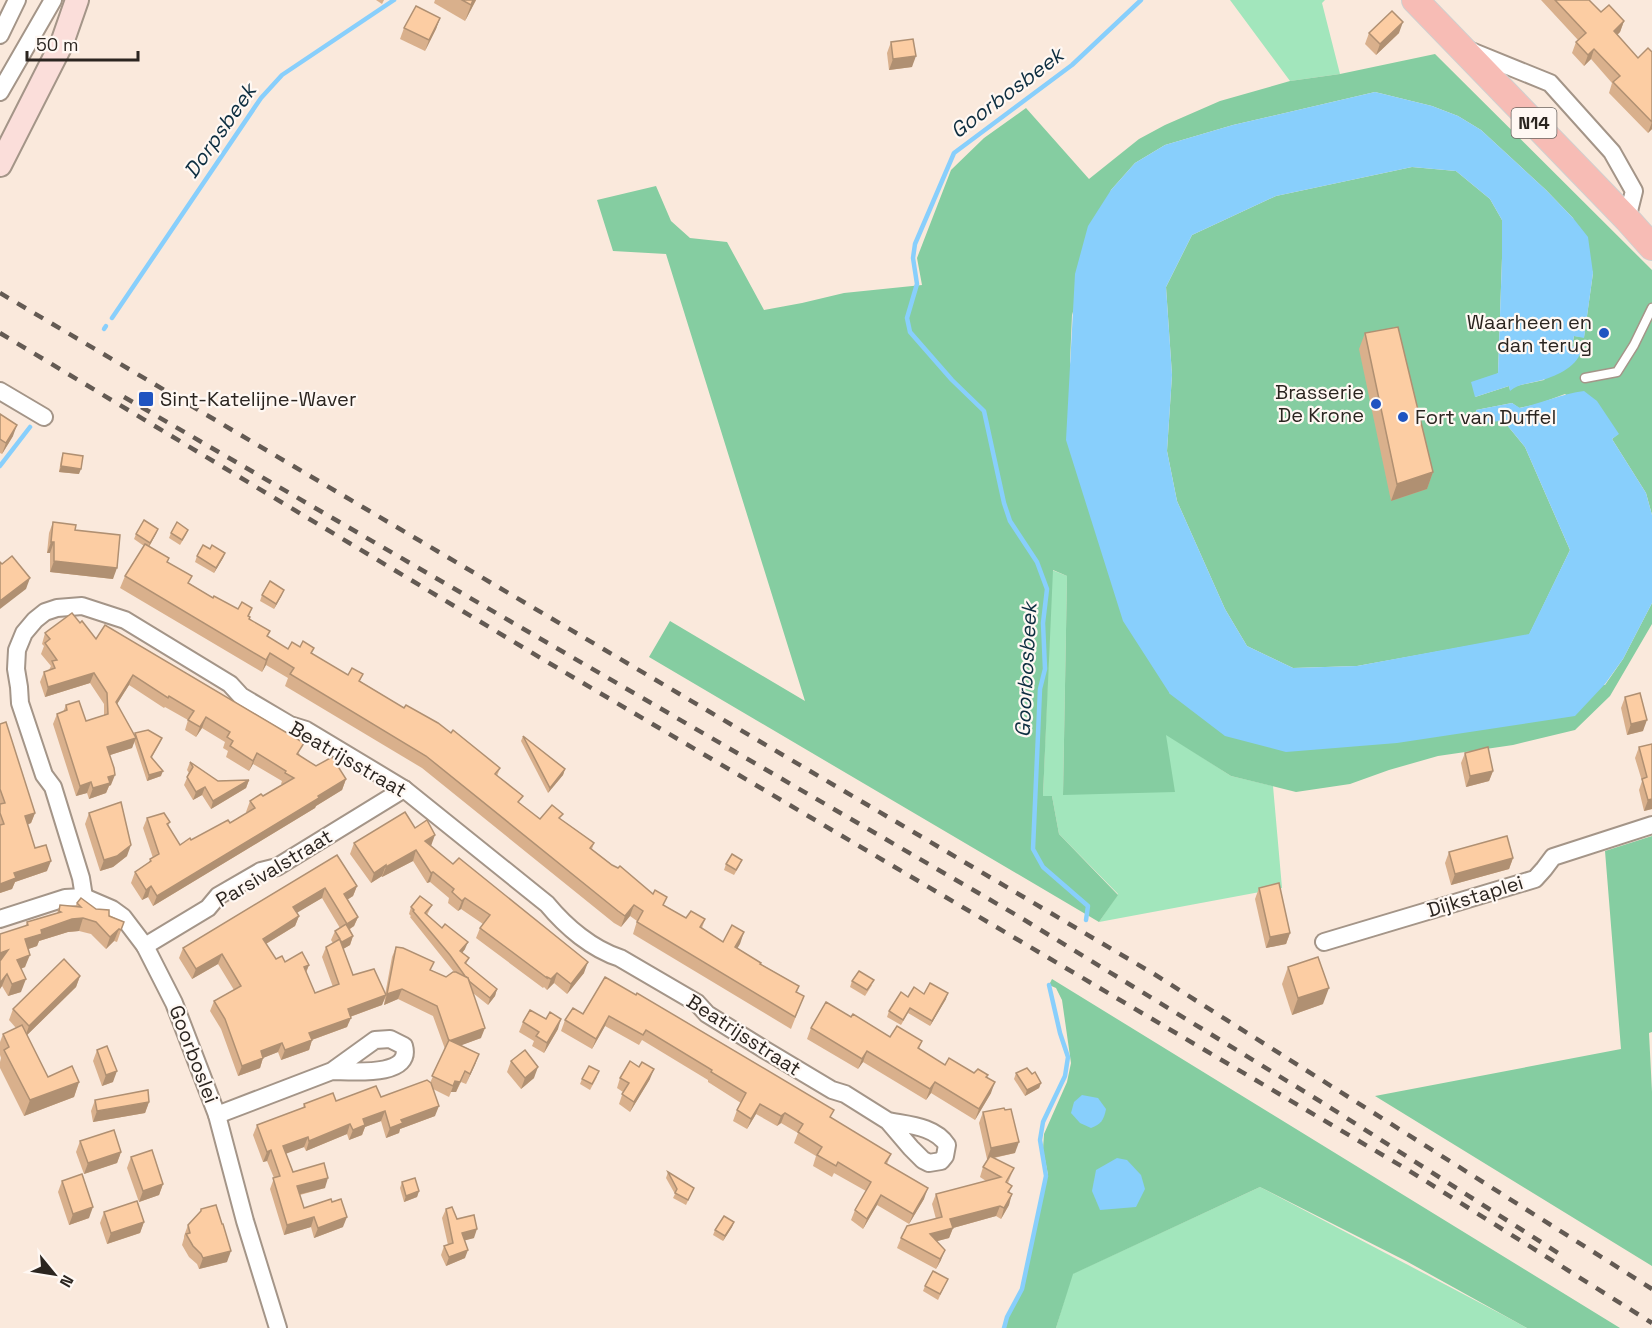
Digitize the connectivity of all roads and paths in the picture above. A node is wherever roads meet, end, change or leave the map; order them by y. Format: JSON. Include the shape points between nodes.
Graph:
{"nodes":[{"id":1,"x":17,"y":0,"type":"edge"},
{"id":2,"x":53,"y":0,"type":"edge"},
{"id":3,"x":77,"y":0,"type":"edge"},
{"id":4,"x":1415,"y":0,"type":"edge"},
{"id":5,"x":0,"y":35,"type":"edge"},
{"id":6,"x":1460,"y":47,"type":"junction"},
{"id":7,"x":0,"y":92,"type":"edge"},
{"id":8,"x":0,"y":165,"type":"edge"},
{"id":9,"x":1627,"y":219,"type":"junction"},
{"id":10,"x":1652,"y":247,"type":"edge"},
{"id":11,"x":1652,"y":308,"type":"edge"},
{"id":12,"x":1585,"y":378,"type":"dead end"},
{"id":13,"x":0,"y":391,"type":"edge"},
{"id":14,"x":44,"y":417,"type":"dead end"},
{"id":15,"x":404,"y":789,"type":"junction"},
{"id":16,"x":1652,"y":825,"type":"edge"},
{"id":17,"x":84,"y":897,"type":"junction"},
{"id":18,"x":0,"y":919,"type":"edge"},
{"id":19,"x":1324,"y":942,"type":"dead end"},
{"id":20,"x":145,"y":946,"type":"junction"},
{"id":21,"x":332,"y":1071,"type":"dead end"},
{"id":22,"x":217,"y":1115,"type":"junction"},
{"id":23,"x":888,"y":1121,"type":"dead end"},
{"id":24,"x":278,"y":1328,"type":"edge"}],
"edges":[{"from":1,"to":5,"type":"street"},
{"from":2,"to":7,"type":"street"},
{"from":3,"to":8,"type":"street","via":[[62,43]]},
{"from":4,"to":6,"type":"main road","number":"N14"},
{"from":6,"to":9,"type":"main road","number":"N14"},
{"from":6,"to":9,"type":"street","via":[[1550,83],[1612,152],[1634,191]]},
{"from":9,"to":10,"type":"main road","number":"N14"},
{"from":11,"to":12,"type":"lane","via":[[1617,372]]},
{"from":13,"to":14,"type":"street"},
{"from":15,"to":17,"type":"street","name":"Beatrijsstraat","via":[[241,696],[230,684],[125,620],[82,606],[57,608],[40,616],[24,633],[17,650],[16,669],[20,703],[44,775],[53,787]]},
{"from":15,"to":20,"type":"street","name":"Parsivalstraat","via":[[277,867],[261,871],[218,896],[208,908]]},
{"from":15,"to":23,"type":"street","name":"Beatrijsstraat","via":[[548,904],[557,917],[593,946],[697,1003],[707,1014],[765,1050]]},
{"from":16,"to":19,"type":"street","name":"Dijkstaplei","via":[[1553,857],[1534,879]]},
{"from":17,"to":18,"type":"street","via":[[65,898]]},
{"from":17,"to":20,"type":"street","name":"Goorboslei","via":[[123,917]]},
{"from":20,"to":22,"type":"street","name":"Goorboslei","via":[[174,1003]]},
{"from":21,"to":22,"type":"street"},
{"from":22,"to":24,"type":"street","name":"Goorboslei"}]}
